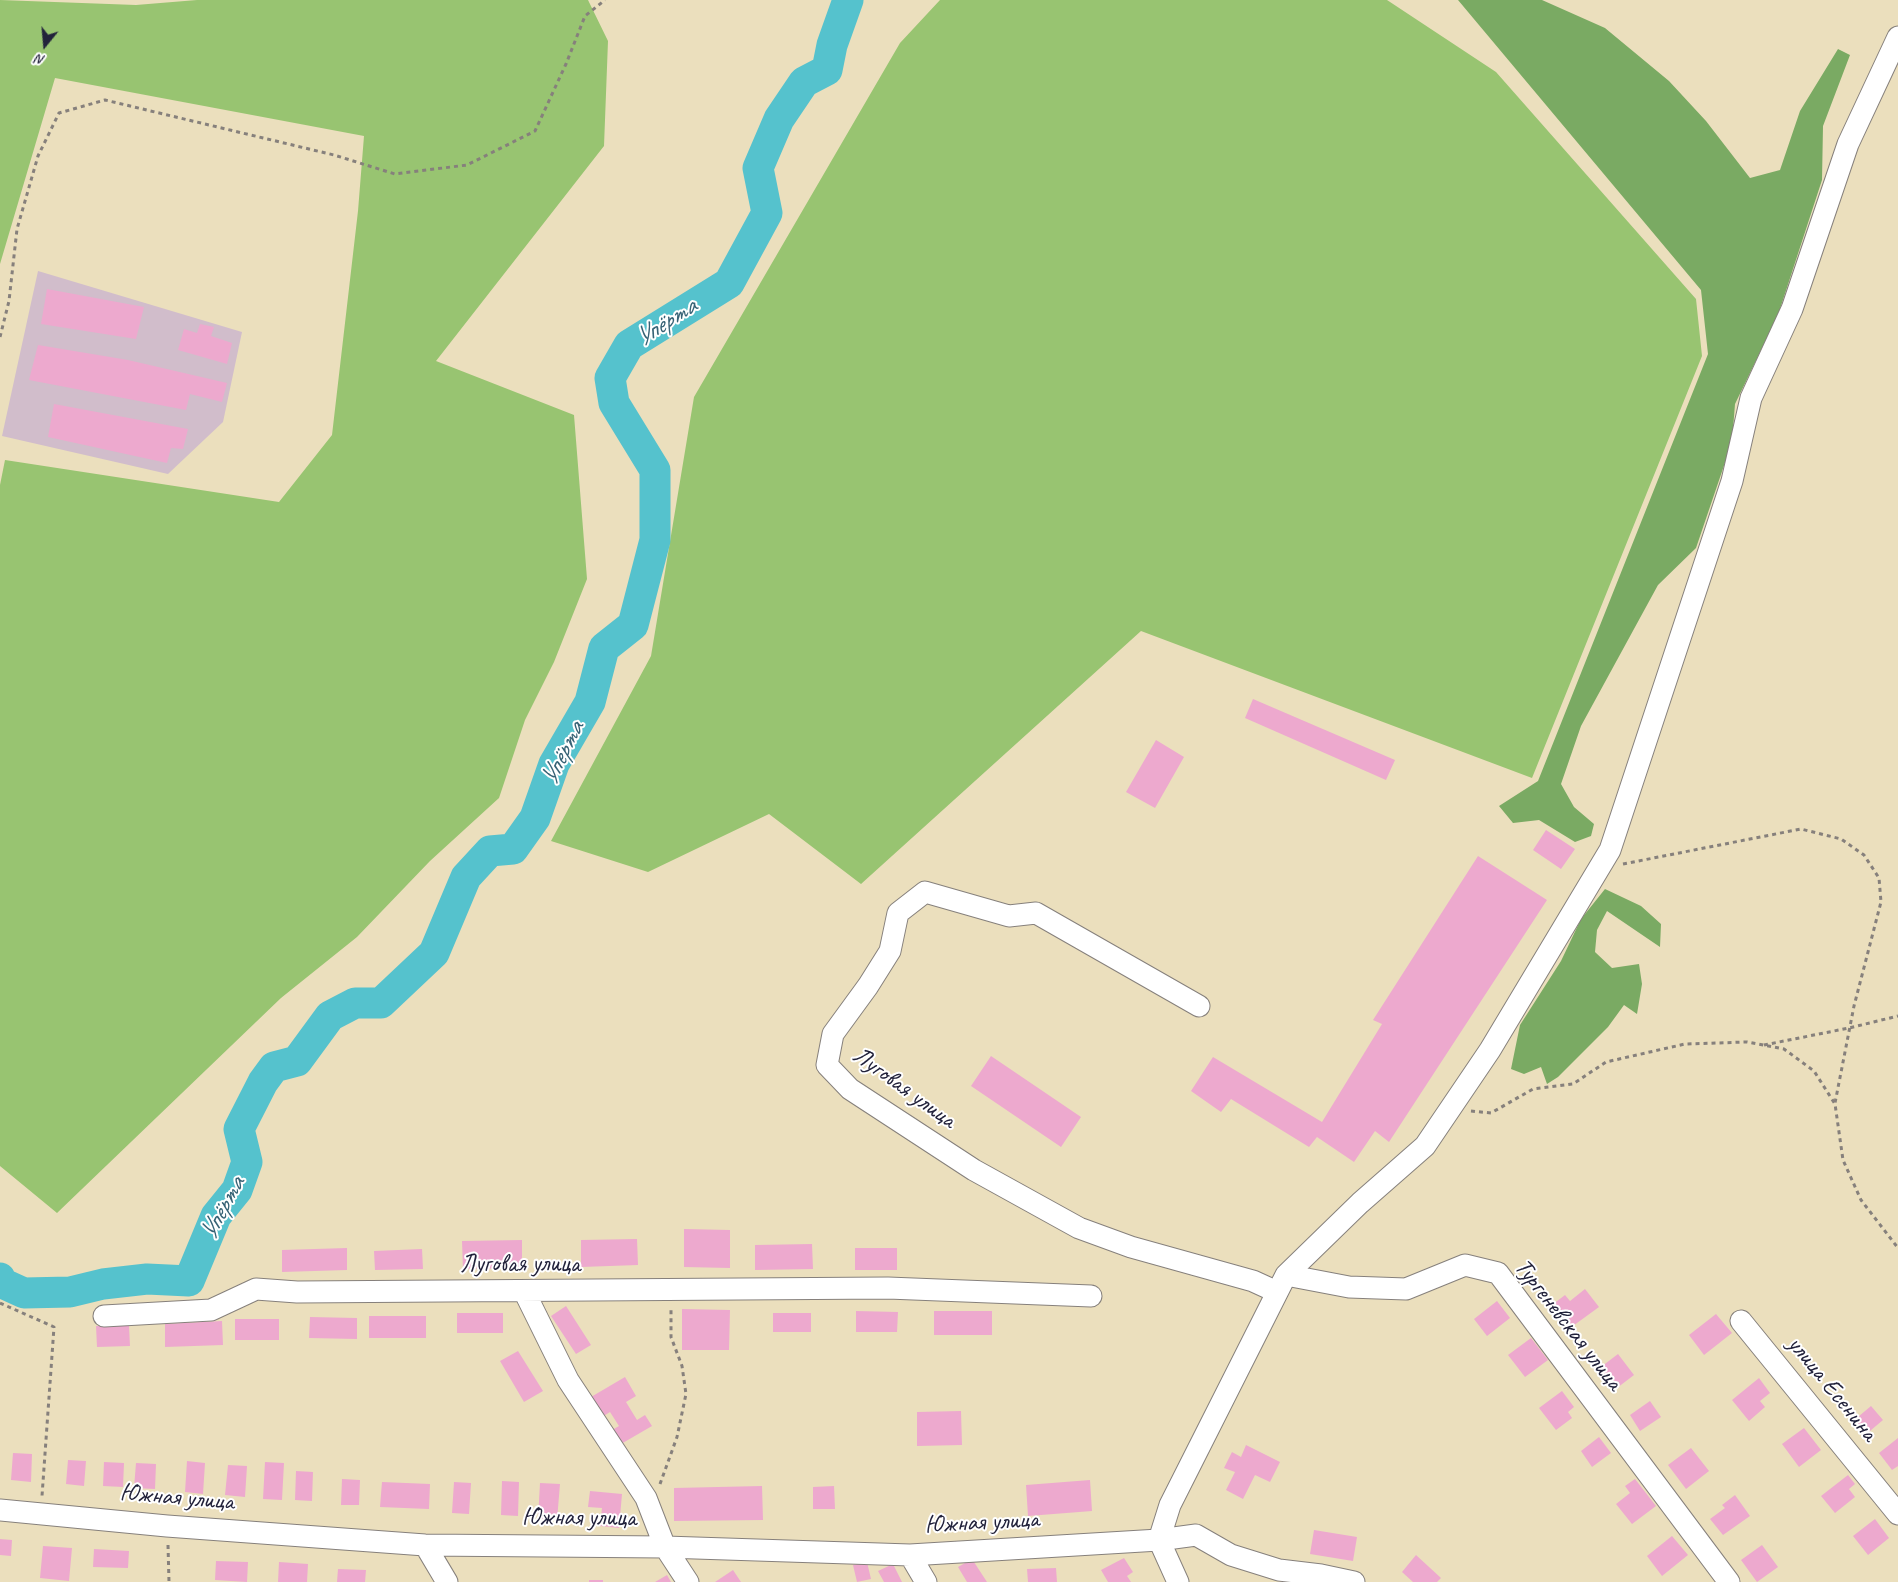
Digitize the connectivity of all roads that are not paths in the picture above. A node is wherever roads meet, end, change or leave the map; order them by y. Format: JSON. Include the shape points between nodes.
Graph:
{"nodes":[{"id":1,"x":1898,"y":37,"type":"edge"},
{"id":2,"x":1200,"y":1006,"type":"dead end"},
{"id":3,"x":1282,"y":1284,"type":"junction"},
{"id":4,"x":524,"y":1292,"type":"junction"},
{"id":5,"x":1091,"y":1296,"type":"dead end"},
{"id":6,"x":104,"y":1316,"type":"dead end"},
{"id":7,"x":1741,"y":1321,"type":"dead end"},
{"id":8,"x":0,"y":1510,"type":"edge"},
{"id":9,"x":1898,"y":1514,"type":"edge"},
{"id":10,"x":1159,"y":1540,"type":"junction"},
{"id":11,"x":426,"y":1545,"type":"junction"},
{"id":12,"x":665,"y":1547,"type":"junction"},
{"id":13,"x":910,"y":1555,"type":"junction"},
{"id":14,"x":447,"y":1582,"type":"edge"},
{"id":15,"x":688,"y":1582,"type":"edge"},
{"id":16,"x":926,"y":1582,"type":"edge"},
{"id":17,"x":1178,"y":1582,"type":"edge"},
{"id":18,"x":1354,"y":1582,"type":"edge"},
{"id":19,"x":1729,"y":1582,"type":"edge"}],
"edges":[{"from":1,"to":3,"type":"street","via":[[1848,144],[1792,309],[1751,398],[1729,490],[1610,850],[1490,1050],[1425,1146],[1360,1203]]},
{"from":2,"to":3,"type":"street","name":"Луговая улица","via":[[1036,913],[1009,916],[925,892],[898,913],[890,950],[833,1034],[827,1065],[850,1089],[974,1170],[1079,1228],[1132,1247],[1253,1281]]},
{"from":3,"to":10,"type":"street","via":[[1170,1505]]},
{"from":3,"to":19,"type":"street","name":"Тургеневская улица","via":[[1406,1289],[1465,1265],[1498,1273]]},
{"from":4,"to":5,"type":"street","name":"Луговая улица","via":[[888,1288]]},
{"from":4,"to":6,"type":"street","name":"Луговая улица","via":[[297,1292],[256,1289],[211,1310]]},
{"from":4,"to":12,"type":"street","via":[[568,1380],[646,1498]]},
{"from":7,"to":9,"type":"street","name":"улица Есенина"},
{"from":8,"to":11,"type":"street","name":"Южная улица"},
{"from":10,"to":13,"type":"street","name":"Южная улица"},
{"from":10,"to":17,"type":"street"},
{"from":10,"to":18,"type":"street","name":"Южная улица","via":[[1196,1535],[1231,1555],[1271,1567]]},
{"from":11,"to":12,"type":"street","name":"Южная улица"},
{"from":11,"to":14,"type":"street"},
{"from":12,"to":13,"type":"street","name":"Южная улица"},
{"from":12,"to":15,"type":"street"},
{"from":13,"to":16,"type":"street"}]}
